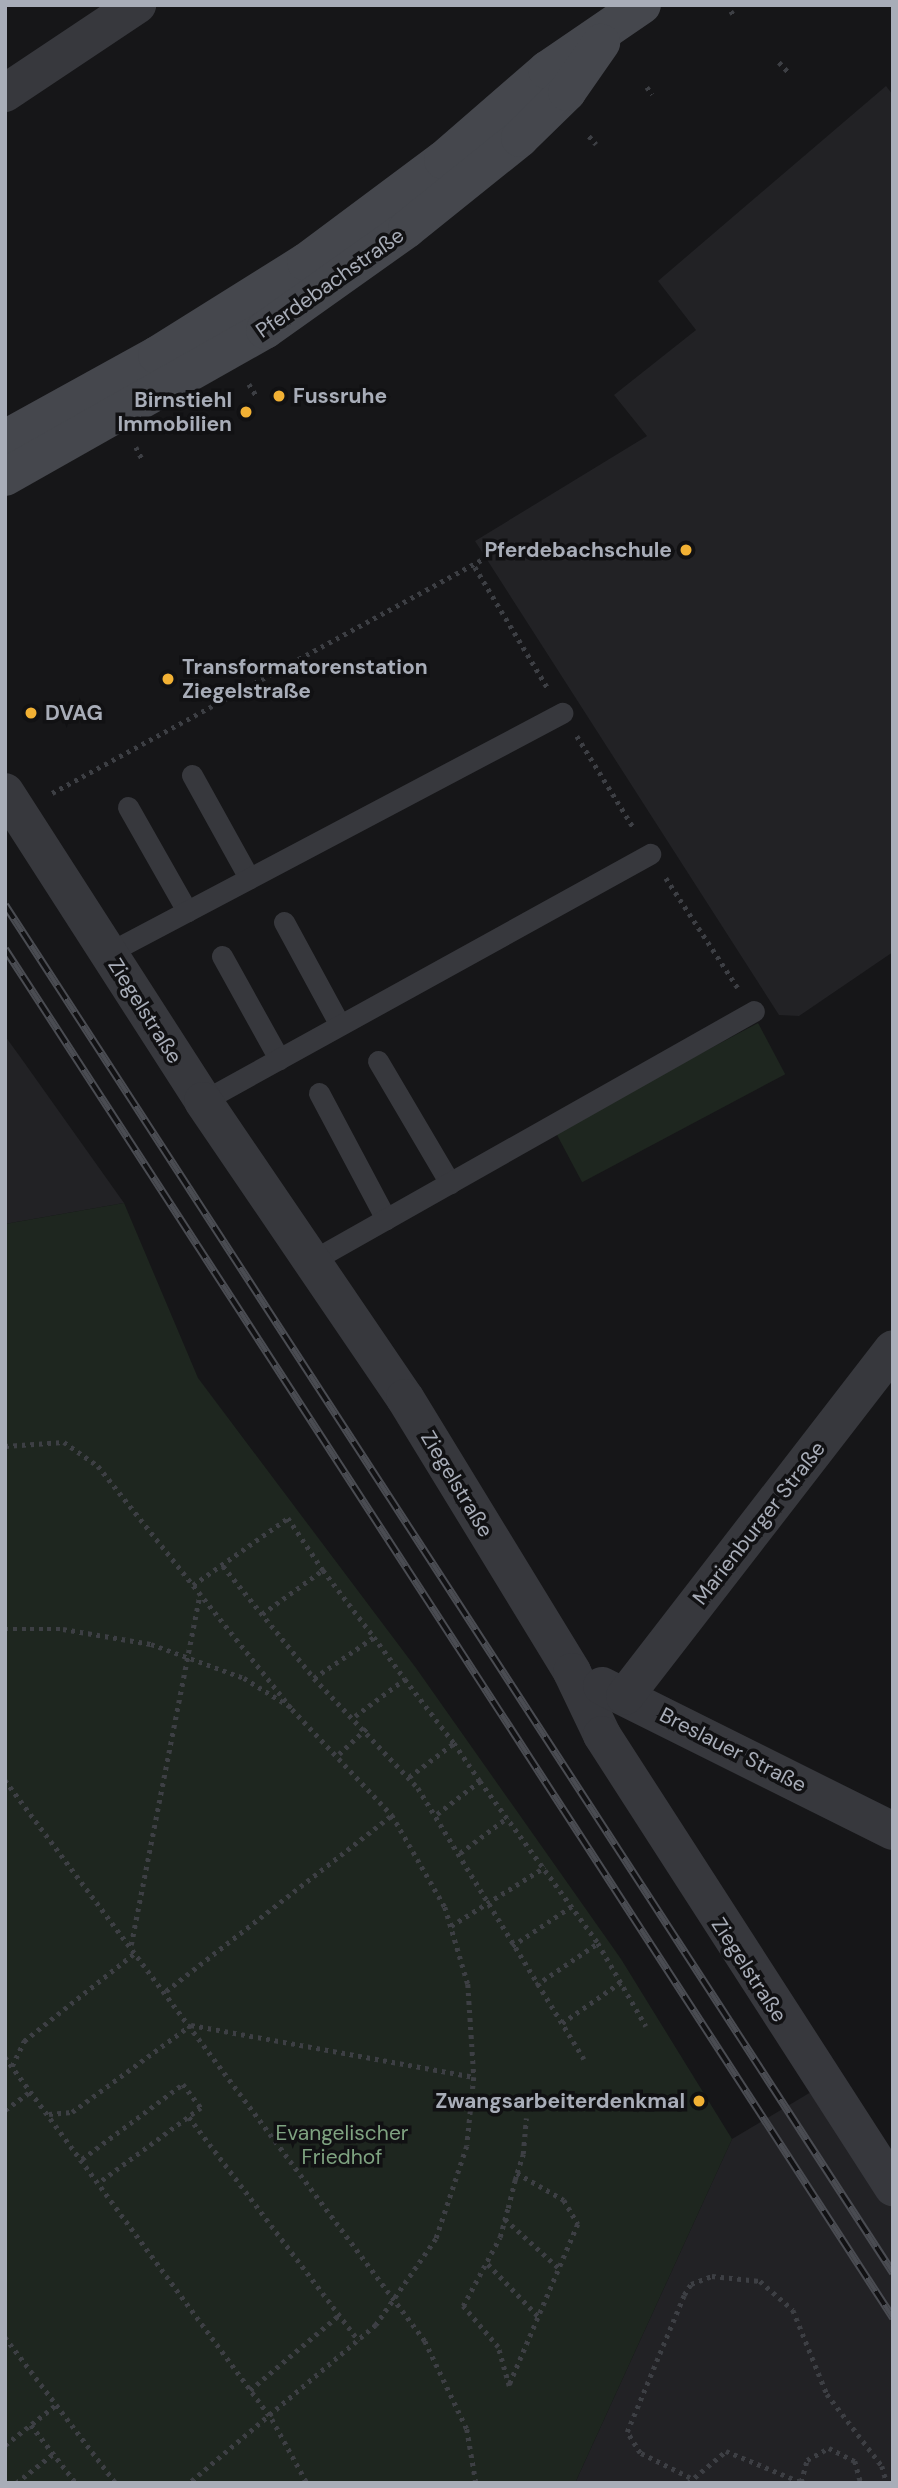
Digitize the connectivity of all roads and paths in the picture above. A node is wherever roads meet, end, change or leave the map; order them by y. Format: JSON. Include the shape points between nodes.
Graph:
{"nodes":[{"id":1,"x":137,"y":5,"type":"edge"},
{"id":2,"x":642,"y":5,"type":"edge"},
{"id":3,"x":731,"y":11,"type":"dead end"},
{"id":4,"x":735,"y":17,"type":"dead end"},
{"id":5,"x":779,"y":62,"type":"dead end"},
{"id":6,"x":790,"y":74,"type":"dead end"},
{"id":7,"x":647,"y":87,"type":"dead end"},
{"id":8,"x":5,"y":93,"type":"edge"},
{"id":9,"x":652,"y":94,"type":"dead end"},
{"id":10,"x":589,"y":136,"type":"dead end"},
{"id":11,"x":596,"y":144,"type":"dead end"},
{"id":12,"x":43,"y":434,"type":"edge"},
{"id":13,"x":5,"y":477,"type":"edge"},
{"id":14,"x":484,"y":558,"type":"dead end"},
{"id":15,"x":475,"y":567,"type":"junction"},
{"id":16,"x":562,"y":713,"type":"junction"},
{"id":17,"x":192,"y":775,"type":"dead end"},
{"id":18,"x":12,"y":802,"type":"edge"},
{"id":19,"x":128,"y":807,"type":"dead end"},
{"id":20,"x":650,"y":853,"type":"junction"},
{"id":21,"x":249,"y":878,"type":"junction"},
{"id":22,"x":187,"y":911,"type":"junction"},
{"id":23,"x":284,"y":922,"type":"dead end"},
{"id":24,"x":108,"y":953,"type":"junction"},
{"id":25,"x":222,"y":956,"type":"dead end"},
{"id":26,"x":754,"y":1011,"type":"joint"},
{"id":27,"x":340,"y":1025,"type":"junction"},
{"id":28,"x":279,"y":1059,"type":"junction"},
{"id":29,"x":378,"y":1060,"type":"dead end"},
{"id":30,"x":319,"y":1093,"type":"dead end"},
{"id":31,"x":203,"y":1101,"type":"junction"},
{"id":32,"x":450,"y":1183,"type":"junction"},
{"id":33,"x":386,"y":1219,"type":"junction"},
{"id":34,"x":315,"y":1259,"type":"junction"},
{"id":35,"x":893,"y":1349,"type":"edge"},
{"id":36,"x":5,"y":1446,"type":"edge"},
{"id":37,"x":223,"y":1566,"type":"junction"},
{"id":38,"x":323,"y":1570,"type":"junction"},
{"id":39,"x":193,"y":1586,"type":"junction"},
{"id":40,"x":200,"y":1594,"type":"junction"},
{"id":41,"x":262,"y":1614,"type":"junction"},
{"id":42,"x":5,"y":1629,"type":"edge"},
{"id":43,"x":374,"y":1637,"type":"junction"},
{"id":44,"x":188,"y":1654,"type":"junction"},
{"id":45,"x":572,"y":1672,"type":"junction"},
{"id":46,"x":314,"y":1678,"type":"junction"},
{"id":47,"x":405,"y":1679,"type":"junction"},
{"id":48,"x":625,"y":1696,"type":"junction"},
{"id":49,"x":292,"y":1709,"type":"junction"},
{"id":50,"x":355,"y":1717,"type":"junction"},
{"id":51,"x":367,"y":1728,"type":"junction"},
{"id":52,"x":454,"y":1743,"type":"junction"},
{"id":53,"x":339,"y":1754,"type":"junction"},
{"id":54,"x":409,"y":1777,"type":"junction"},
{"id":55,"x":5,"y":1780,"type":"edge"},
{"id":56,"x":480,"y":1781,"type":"junction"},
{"id":57,"x":437,"y":1814,"type":"junction"},
{"id":58,"x":393,"y":1815,"type":"junction"},
{"id":59,"x":508,"y":1817,"type":"junction"},
{"id":60,"x":893,"y":1831,"type":"edge"},
{"id":61,"x":460,"y":1853,"type":"junction"},
{"id":62,"x":545,"y":1867,"type":"junction"},
{"id":63,"x":486,"y":1906,"type":"junction"},
{"id":64,"x":572,"y":1906,"type":"junction"},
{"id":65,"x":452,"y":1926,"type":"junction"},
{"id":66,"x":598,"y":1943,"type":"junction"},
{"id":67,"x":131,"y":1946,"type":"junction"},
{"id":68,"x":512,"y":1946,"type":"junction"},
{"id":69,"x":136,"y":1952,"type":"junction"},
{"id":70,"x":621,"y":1982,"type":"junction"},
{"id":71,"x":536,"y":1985,"type":"junction"},
{"id":72,"x":166,"y":1991,"type":"junction"},
{"id":73,"x":562,"y":2023,"type":"junction"},
{"id":74,"x":191,"y":2025,"type":"junction"},
{"id":75,"x":646,"y":2026,"type":"dead end"},
{"id":76,"x":5,"y":2057,"type":"edge"},
{"id":77,"x":584,"y":2059,"type":"dead end"},
{"id":78,"x":12,"y":2066,"type":"junction"},
{"id":79,"x":474,"y":2077,"type":"junction"},
{"id":80,"x":31,"y":2091,"type":"junction"},
{"id":81,"x":5,"y":2110,"type":"edge"},
{"id":82,"x":48,"y":2114,"type":"junction"},
{"id":83,"x":189,"y":2117,"type":"junction"},
{"id":84,"x":526,"y":2118,"type":"dead end"},
{"id":85,"x":82,"y":2159,"type":"junction"},
{"id":86,"x":517,"y":2173,"type":"junction"},
{"id":87,"x":99,"y":2183,"type":"junction"},
{"id":88,"x":893,"y":2187,"type":"edge"},
{"id":89,"x":505,"y":2219,"type":"junction"},
{"id":90,"x":488,"y":2264,"type":"junction"},
{"id":91,"x":560,"y":2269,"type":"junction"},
{"id":92,"x":396,"y":2301,"type":"junction"},
{"id":93,"x":339,"y":2315,"type":"junction"},
{"id":94,"x":540,"y":2319,"type":"junction"},
{"id":95,"x":5,"y":2337,"type":"edge"},
{"id":96,"x":359,"y":2341,"type":"junction"},
{"id":97,"x":250,"y":2390,"type":"junction"},
{"id":98,"x":56,"y":2405,"type":"junction"},
{"id":99,"x":272,"y":2419,"type":"junction"},
{"id":100,"x":31,"y":2425,"type":"junction"},
{"id":101,"x":5,"y":2445,"type":"edge"},
{"id":102,"x":53,"y":2454,"type":"junction"},
{"id":103,"x":689,"y":2480,"type":"edge"},
{"id":104,"x":801,"y":2482,"type":"edge"},
{"id":105,"x":16,"y":2483,"type":"edge"},
{"id":106,"x":76,"y":2483,"type":"edge"},
{"id":107,"x":116,"y":2483,"type":"edge"},
{"id":108,"x":190,"y":2483,"type":"edge"},
{"id":109,"x":307,"y":2483,"type":"edge"},
{"id":110,"x":476,"y":2483,"type":"edge"},
{"id":111,"x":861,"y":2483,"type":"edge"},
{"id":112,"x":887,"y":2483,"type":"edge"}],
"edges":[{"from":1,"to":8,"type":"street"},
{"from":2,"to":12,"type":"main road","name":"Pferdebachstraße","via":[[609,32],[558,102],[407,229],[265,330]]},
{"from":3,"to":4,"type":"path"},
{"from":5,"to":6,"type":"path"},
{"from":7,"to":9,"type":"path"},
{"from":10,"to":11,"type":"path"},
{"from":12,"to":13,"type":"main road","name":"Pferdebachstraße"},
{"from":14,"to":15,"type":"path"},
{"from":15,"to":16,"type":"path"},
{"from":15,"to":18,"type":"path"},
{"from":16,"to":20,"type":"path"},
{"from":16,"to":21,"type":"lane"},
{"from":17,"to":21,"type":"lane"},
{"from":18,"to":24,"type":"street","name":"Ziegelstraße"},
{"from":19,"to":22,"type":"lane"},
{"from":20,"to":26,"type":"path"},
{"from":20,"to":27,"type":"lane"},
{"from":21,"to":22,"type":"lane"},
{"from":22,"to":24,"type":"lane"},
{"from":23,"to":27,"type":"lane"},
{"from":24,"to":31,"type":"street","name":"Ziegelstraße"},
{"from":25,"to":28,"type":"lane"},
{"from":26,"to":32,"type":"lane"},
{"from":27,"to":28,"type":"lane"},
{"from":28,"to":31,"type":"lane"},
{"from":29,"to":32,"type":"lane"},
{"from":30,"to":33,"type":"lane"},
{"from":31,"to":34,"type":"street","name":"Ziegelstraße"},
{"from":32,"to":33,"type":"lane"},
{"from":33,"to":34,"type":"lane"},
{"from":34,"to":45,"type":"street","name":"Ziegelstraße"},
{"from":35,"to":48,"type":"street","name":"Marienburger Straße"},
{"from":36,"to":39,"type":"path","via":[[64,1442],[84,1451]]},
{"from":37,"to":38,"type":"path","via":[[288,1518]]},
{"from":37,"to":39,"type":"path"},
{"from":37,"to":41,"type":"path"},
{"from":38,"to":41,"type":"path"},
{"from":38,"to":43,"type":"path"},
{"from":39,"to":40,"type":"path"},
{"from":40,"to":44,"type":"path"},
{"from":40,"to":49,"type":"path"},
{"from":41,"to":46,"type":"path"},
{"from":42,"to":44,"type":"path","via":[[105,1634]]},
{"from":43,"to":46,"type":"path"},
{"from":43,"to":47,"type":"path"},
{"from":44,"to":49,"type":"path","via":[[244,1678]]},
{"from":44,"to":67,"type":"path"},
{"from":45,"to":48,"type":"street","name":"Breslauer Straße"},
{"from":45,"to":88,"type":"street","name":"Ziegelstraße","via":[[602,1735],[698,1890]]},
{"from":46,"to":50,"type":"path"},
{"from":47,"to":50,"type":"path"},
{"from":47,"to":52,"type":"path"},
{"from":48,"to":60,"type":"street","name":"Breslauer Straße"},
{"from":49,"to":53,"type":"path"},
{"from":50,"to":51,"type":"path"},
{"from":51,"to":53,"type":"path"},
{"from":51,"to":54,"type":"path"},
{"from":52,"to":54,"type":"path"},
{"from":52,"to":56,"type":"path"},
{"from":53,"to":58,"type":"path"},
{"from":54,"to":57,"type":"path"},
{"from":55,"to":67,"type":"path"},
{"from":56,"to":57,"type":"path"},
{"from":56,"to":59,"type":"path"},
{"from":57,"to":61,"type":"path"},
{"from":58,"to":65,"type":"path","via":[[426,1868]]},
{"from":58,"to":72,"type":"path"},
{"from":59,"to":61,"type":"path"},
{"from":59,"to":62,"type":"path"},
{"from":61,"to":63,"type":"path"},
{"from":62,"to":63,"type":"path"},
{"from":62,"to":64,"type":"path"},
{"from":63,"to":65,"type":"path"},
{"from":63,"to":68,"type":"path"},
{"from":64,"to":66,"type":"path"},
{"from":64,"to":68,"type":"path"},
{"from":65,"to":79,"type":"path","via":[[471,2007]]},
{"from":66,"to":70,"type":"path"},
{"from":66,"to":71,"type":"path"},
{"from":67,"to":69,"type":"path"},
{"from":68,"to":71,"type":"path"},
{"from":69,"to":72,"type":"path"},
{"from":69,"to":78,"type":"path","via":[[24,2041]]},
{"from":70,"to":73,"type":"path"},
{"from":70,"to":75,"type":"path"},
{"from":71,"to":73,"type":"path"},
{"from":72,"to":74,"type":"path"},
{"from":73,"to":77,"type":"path"},
{"from":74,"to":79,"type":"path"},
{"from":74,"to":82,"type":"path","via":[[72,2112]]},
{"from":74,"to":92,"type":"path"},
{"from":76,"to":78,"type":"path"},
{"from":78,"to":80,"type":"path"},
{"from":79,"to":92,"type":"path","via":[[463,2169],[449,2207]]},
{"from":80,"to":81,"type":"path"},
{"from":80,"to":82,"type":"path"},
{"from":82,"to":85,"type":"path"},
{"from":83,"to":85,"type":"path","via":[[201,2108],[183,2084]]},
{"from":83,"to":87,"type":"path"},
{"from":83,"to":93,"type":"path"},
{"from":84,"to":86,"type":"path"},
{"from":85,"to":87,"type":"path"},
{"from":86,"to":89,"type":"path"},
{"from":86,"to":91,"type":"path","via":[[552,2190],[575,2213],[578,2224]]},
{"from":87,"to":97,"type":"path"},
{"from":89,"to":90,"type":"path"},
{"from":89,"to":91,"type":"path"},
{"from":90,"to":94,"type":"path"},
{"from":90,"to":94,"type":"path","via":[[463,2306],[498,2347],[509,2386]]},
{"from":91,"to":94,"type":"path"},
{"from":92,"to":96,"type":"path"},
{"from":92,"to":110,"type":"path","via":[[450,2381],[475,2455]]},
{"from":93,"to":96,"type":"path"},
{"from":93,"to":97,"type":"path"},
{"from":95,"to":98,"type":"path"},
{"from":96,"to":99,"type":"path"},
{"from":97,"to":99,"type":"path"},
{"from":98,"to":100,"type":"path"},
{"from":98,"to":107,"type":"path"},
{"from":99,"to":108,"type":"path"},
{"from":99,"to":109,"type":"path"},
{"from":100,"to":101,"type":"path"},
{"from":100,"to":102,"type":"path"},
{"from":102,"to":105,"type":"path"},
{"from":102,"to":106,"type":"path"},
{"from":103,"to":104,"type":"path","via":[[726,2451]]},
{"from":103,"to":112,"type":"path","via":[[640,2454],[627,2432],[684,2295],[691,2284],[712,2276],[760,2281],[793,2310],[827,2395],[882,2466]]},
{"from":104,"to":111,"type":"path","via":[[807,2460],[829,2448],[855,2460]]}]}
